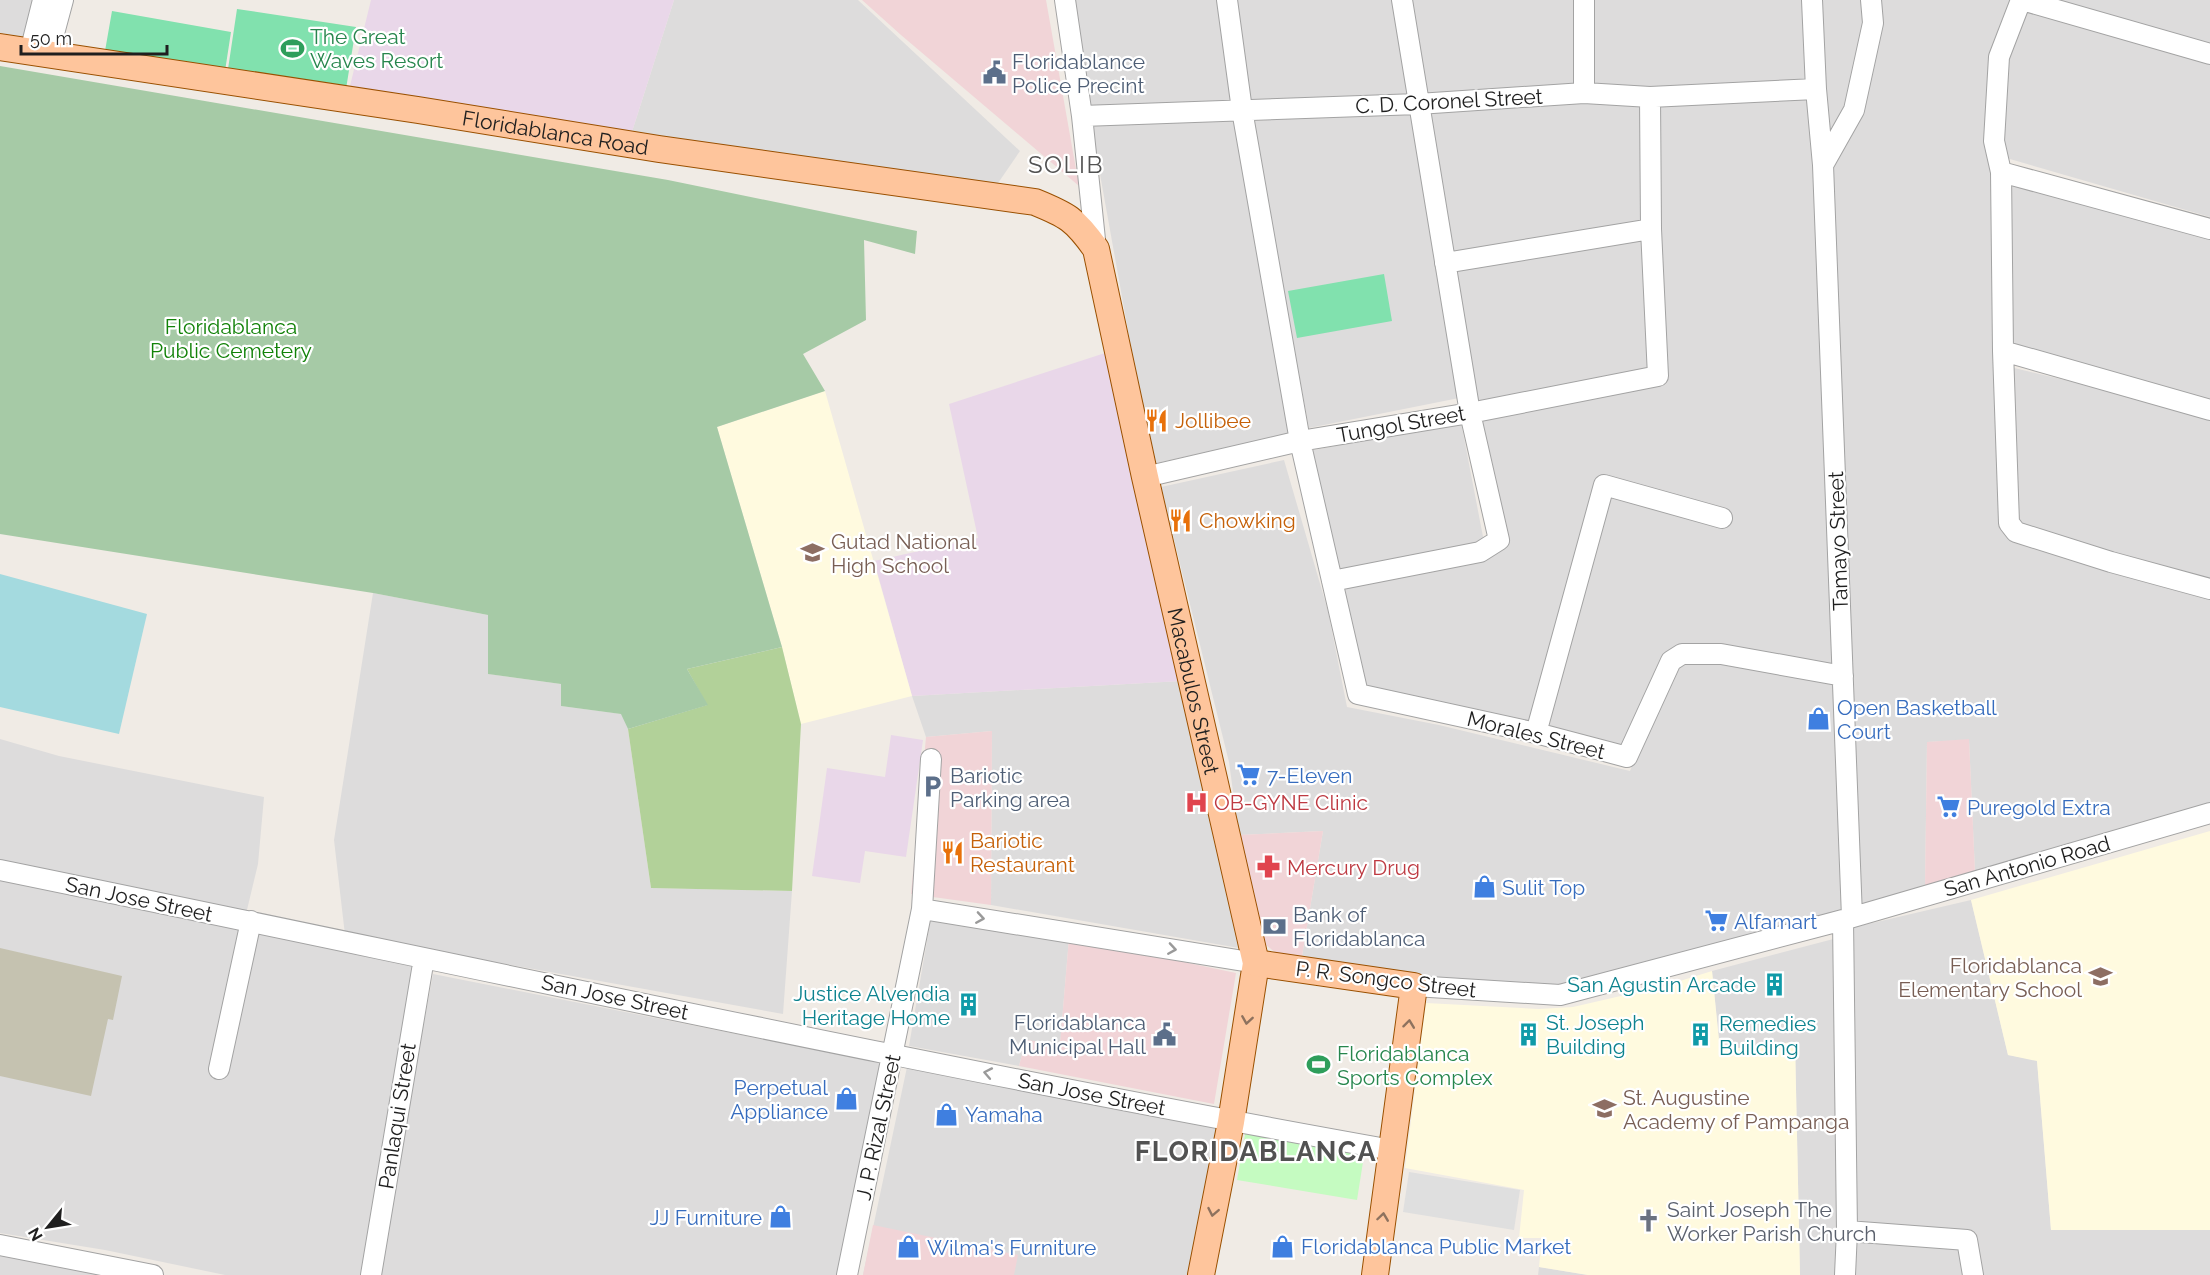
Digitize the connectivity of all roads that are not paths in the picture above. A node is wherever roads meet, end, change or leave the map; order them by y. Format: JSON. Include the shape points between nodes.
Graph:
{"nodes":[{"id":1,"x":43,"y":0,"type":"edge"},
{"id":2,"x":63,"y":0,"type":"edge"},
{"id":3,"x":1065,"y":0,"type":"edge"},
{"id":4,"x":1227,"y":0,"type":"edge"},
{"id":5,"x":1402,"y":0,"type":"edge"},
{"id":6,"x":1584,"y":0,"type":"edge"},
{"id":7,"x":1812,"y":0,"type":"edge"},
{"id":8,"x":1871,"y":0,"type":"edge"},
{"id":9,"x":2022,"y":0,"type":"edge"},
{"id":10,"x":0,"y":47,"type":"edge"},
{"id":11,"x":39,"y":54,"type":"junction"},
{"id":12,"x":2210,"y":54,"type":"edge"},
{"id":13,"x":1816,"y":89,"type":"junction"},
{"id":14,"x":1584,"y":93,"type":"junction"},
{"id":15,"x":1650,"y":97,"type":"junction"},
{"id":16,"x":1418,"y":104,"type":"junction"},
{"id":17,"x":1242,"y":110,"type":"junction"},
{"id":18,"x":1082,"y":116,"type":"junction"},
{"id":19,"x":1823,"y":165,"type":"junction"},
{"id":20,"x":2001,"y":172,"type":"junction"},
{"id":21,"x":1651,"y":229,"type":"junction"},
{"id":22,"x":2210,"y":229,"type":"edge"},
{"id":23,"x":1096,"y":249,"type":"junction"},
{"id":24,"x":1445,"y":263,"type":"junction"},
{"id":25,"x":2003,"y":351,"type":"junction"},
{"id":26,"x":2210,"y":410,"type":"edge"},
{"id":27,"x":1470,"y":412,"type":"junction"},
{"id":28,"x":1300,"y":441,"type":"junction"},
{"id":29,"x":1145,"y":477,"type":"junction"},
{"id":30,"x":1722,"y":519,"type":"dead end"},
{"id":31,"x":1332,"y":581,"type":"junction"},
{"id":32,"x":2210,"y":589,"type":"edge"},
{"id":33,"x":1844,"y":676,"type":"junction"},
{"id":34,"x":1536,"y":733,"type":"junction"},
{"id":35,"x":931,"y":759,"type":"dead end"},
{"id":36,"x":2210,"y":813,"type":"edge"},
{"id":37,"x":0,"y":870,"type":"edge"},
{"id":38,"x":922,"y":909,"type":"junction"},
{"id":39,"x":1848,"y":919,"type":"junction"},
{"id":40,"x":251,"y":921,"type":"junction"},
{"id":41,"x":424,"y":958,"type":"junction"},
{"id":42,"x":1256,"y":963,"type":"junction"},
{"id":43,"x":1414,"y":986,"type":"junction"},
{"id":44,"x":894,"y":1054,"type":"junction"},
{"id":45,"x":219,"y":1069,"type":"dead end"},
{"id":46,"x":1231,"y":1122,"type":"junction"},
{"id":47,"x":1392,"y":1150,"type":"junction"},
{"id":48,"x":1847,"y":1231,"type":"junction"},
{"id":49,"x":0,"y":1245,"type":"edge"},
{"id":50,"x":153,"y":1275,"type":"edge"},
{"id":51,"x":371,"y":1275,"type":"edge"},
{"id":52,"x":847,"y":1275,"type":"edge"},
{"id":53,"x":1201,"y":1275,"type":"edge"},
{"id":54,"x":1375,"y":1275,"type":"edge"},
{"id":55,"x":1845,"y":1275,"type":"edge"},
{"id":56,"x":1973,"y":1275,"type":"edge"}],
"edges":[{"from":1,"to":11,"type":"street"},
{"from":2,"to":11,"type":"street"},
{"from":3,"to":18,"type":"street"},
{"from":4,"to":17,"type":"street"},
{"from":5,"to":16,"type":"street"},
{"from":6,"to":14,"type":"street"},
{"from":7,"to":13,"type":"street","name":"Tamayo Street"},
{"from":8,"to":19,"type":"street","via":[[1873,22],[1854,110]]},
{"from":9,"to":12,"type":"street"},
{"from":9,"to":20,"type":"street","via":[[1999,57],[1994,141]]},
{"from":10,"to":11,"type":"main road","name":"Floridablanca Road"},
{"from":11,"to":23,"type":"main road","name":"Floridablanca Road","via":[[1035,202],[1066,214]]},
{"from":13,"to":15,"type":"street","name":"C. D. Coronel Street"},
{"from":13,"to":19,"type":"street","name":"Tamayo Street"},
{"from":14,"to":15,"type":"street","name":"C. D. Coronel Street"},
{"from":14,"to":16,"type":"street","name":"C. D. Coronel Street"},
{"from":15,"to":21,"type":"street"},
{"from":16,"to":17,"type":"street","name":"C. D. Coronel Street"},
{"from":16,"to":24,"type":"street"},
{"from":17,"to":18,"type":"street","name":"C. D. Coronel Street"},
{"from":17,"to":28,"type":"street"},
{"from":18,"to":23,"type":"street"},
{"from":19,"to":33,"type":"street","name":"Tamayo Street"},
{"from":20,"to":22,"type":"street"},
{"from":20,"to":25,"type":"street"},
{"from":21,"to":24,"type":"street"},
{"from":21,"to":27,"type":"street","name":"Tungol Street","via":[[1658,376]]},
{"from":23,"to":29,"type":"main road","name":"Macabulos Street"},
{"from":24,"to":27,"type":"street"},
{"from":25,"to":26,"type":"street"},
{"from":25,"to":32,"type":"street","via":[[2008,523],[2016,531],[2048,542]]},
{"from":27,"to":28,"type":"street","name":"Tungol Street"},
{"from":27,"to":31,"type":"street","via":[[1499,540],[1480,552]]},
{"from":28,"to":29,"type":"street","name":"Tungol Street"},
{"from":28,"to":31,"type":"street"},
{"from":29,"to":42,"type":"main road","name":"Macabulos Street"},
{"from":30,"to":34,"type":"street","via":[[1604,485]]},
{"from":31,"to":34,"type":"street","name":"Morales Street","via":[[1358,694]]},
{"from":33,"to":34,"type":"street","name":"Morales Street","via":[[1721,654],[1682,654],[1671,660],[1627,757]]},
{"from":33,"to":39,"type":"street","name":"Tamayo Street"},
{"from":35,"to":38,"type":"street","name":"J. P. Rizal Street"},
{"from":36,"to":39,"type":"street","name":"San Antonio Road"},
{"from":37,"to":40,"type":"street","name":"San Jose Street"},
{"from":38,"to":42,"type":"street","name":"P. R. Songco Street","one_way":true},
{"from":38,"to":44,"type":"street","name":"J. P. Rizal Street"},
{"from":39,"to":43,"type":"street","name":"P. R. Songco Street","via":[[1560,995]]},
{"from":39,"to":48,"type":"street","name":"Tamayo Street"},
{"from":40,"to":41,"type":"street","name":"San Jose Street"},
{"from":40,"to":45,"type":"street"},
{"from":41,"to":44,"type":"street","name":"San Jose Street"},
{"from":41,"to":51,"type":"street","name":"Panlaqui Street"},
{"from":42,"to":43,"type":"main road","name":"P. R. Songco Street"},
{"from":42,"to":46,"type":"main road","name":"Macabulos Street","one_way":true},
{"from":47,"to":43,"type":"main road","one_way":true},
{"from":46,"to":44,"type":"street","name":"San Jose Street","one_way":true},
{"from":44,"to":52,"type":"street","name":"J. P. Rizal Street"},
{"from":46,"to":47,"type":"street","name":"San Jose Street"},
{"from":46,"to":53,"type":"main road","name":"Macabulos Street","one_way":true},
{"from":54,"to":47,"type":"main road","one_way":true},
{"from":48,"to":55,"type":"street","name":"Tamayo Street"},
{"from":48,"to":56,"type":"street","via":[[1967,1240]]},
{"from":49,"to":50,"type":"street"}]}
